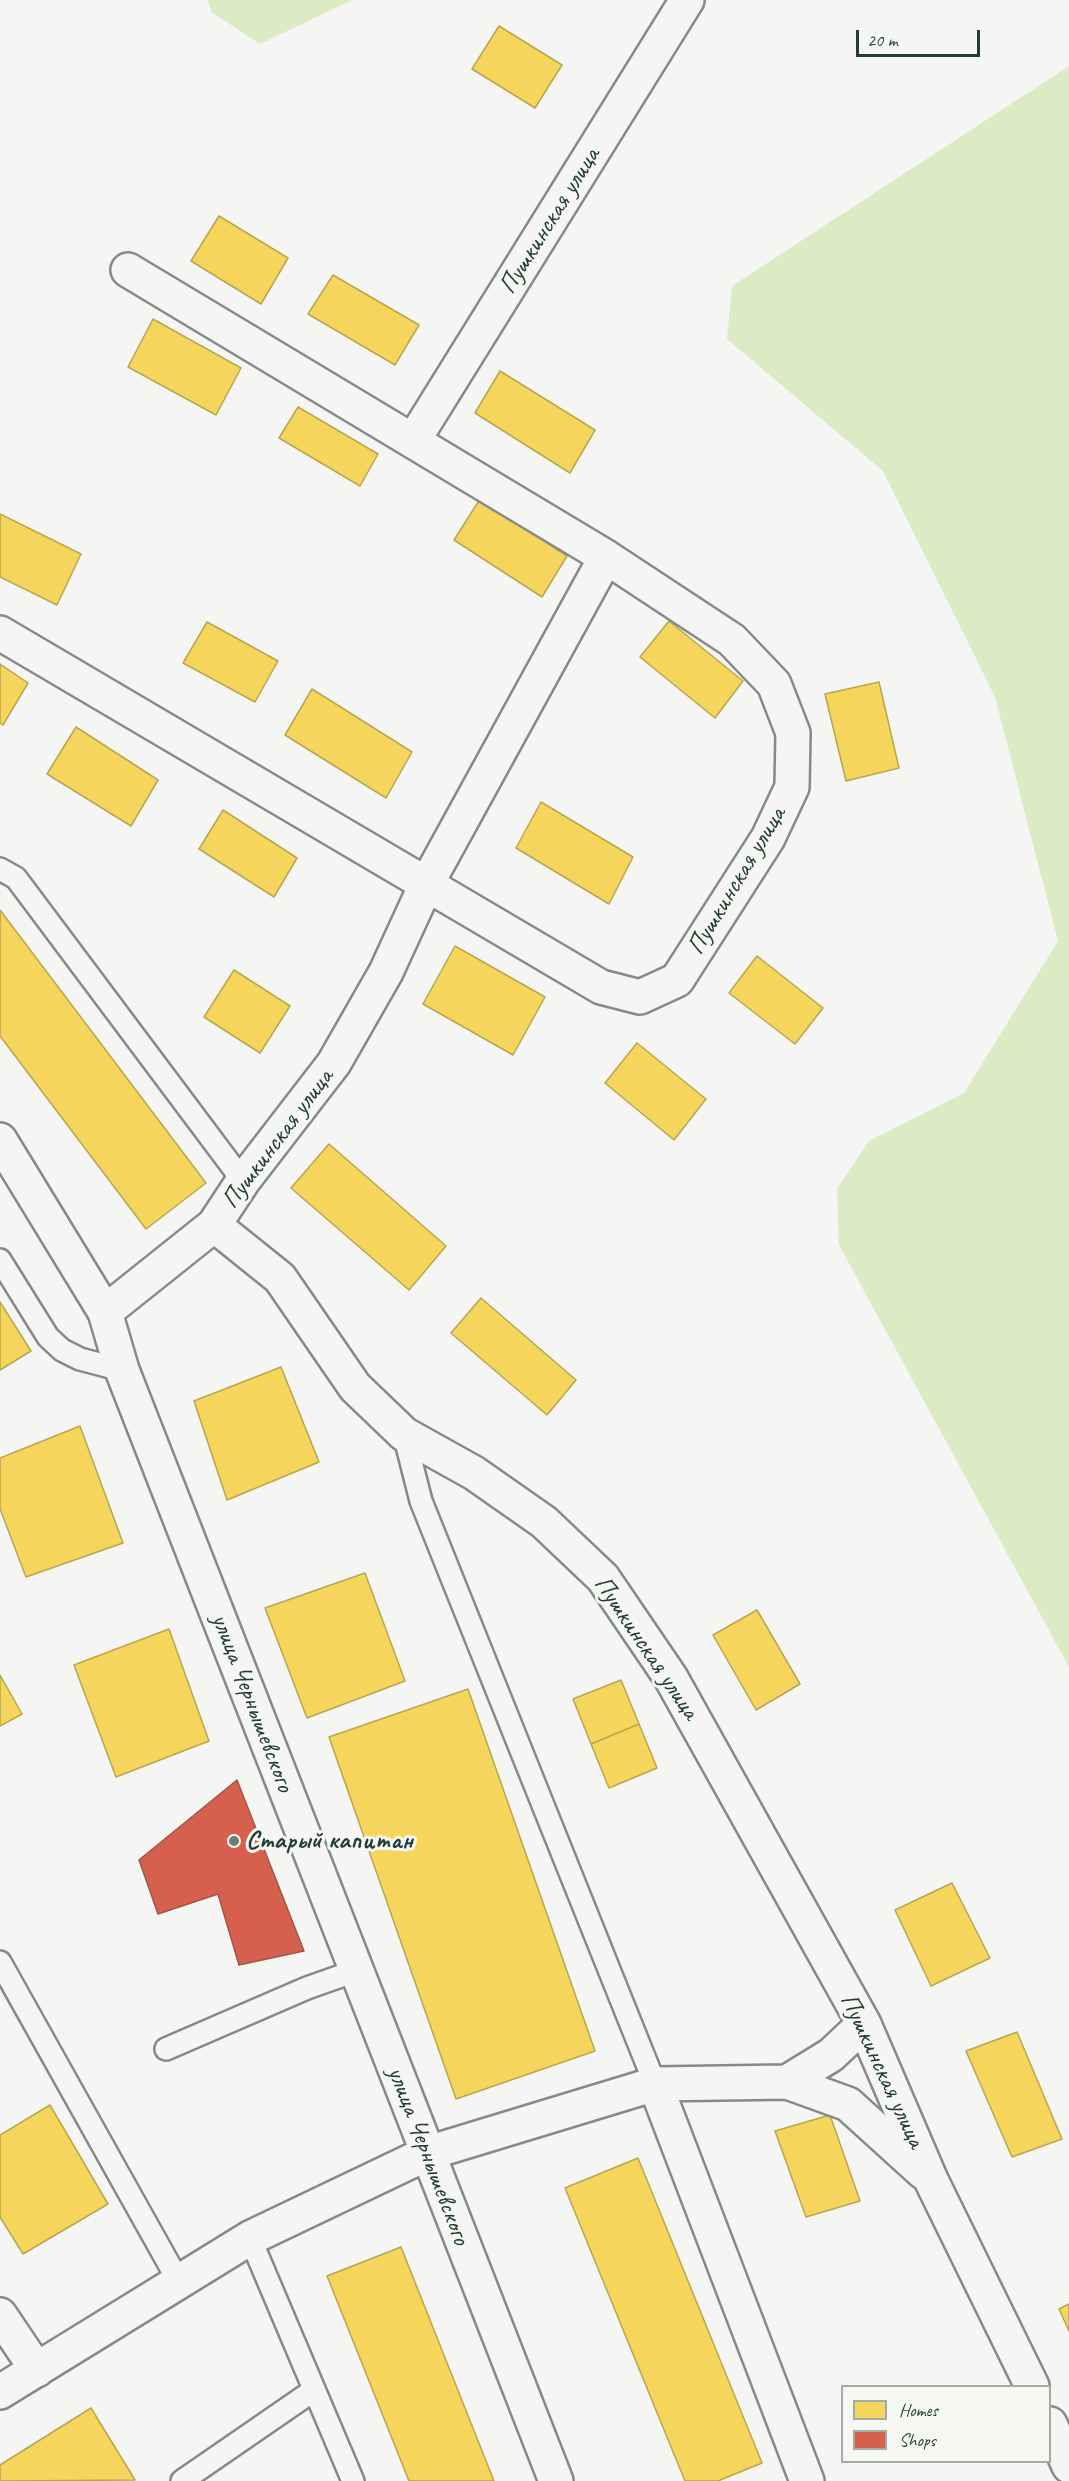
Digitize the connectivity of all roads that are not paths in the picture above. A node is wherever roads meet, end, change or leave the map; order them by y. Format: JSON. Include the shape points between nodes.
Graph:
{"nodes":[{"id":1,"x":687,"y":0,"type":"edge"},
{"id":2,"x":128,"y":270,"type":"dead end"},
{"id":3,"x":413,"y":441,"type":"junction"},
{"id":4,"x":606,"y":557,"type":"junction"},
{"id":5,"x":0,"y":633,"type":"edge"},
{"id":6,"x":0,"y":869,"type":"edge"},
{"id":7,"x":426,"y":885,"type":"junction"},
{"id":8,"x":4,"y":1156,"type":"edge"},
{"id":9,"x":243,"y":1181,"type":"junction"},
{"id":10,"x":214,"y":1225,"type":"junction"},
{"id":11,"x":0,"y":1260,"type":"edge"},
{"id":12,"x":105,"y":1312,"type":"junction"},
{"id":13,"x":122,"y":1370,"type":"junction"},
{"id":14,"x":404,"y":1434,"type":"junction"},
{"id":15,"x":0,"y":1962,"type":"edge"},
{"id":16,"x":355,"y":1971,"type":"junction"},
{"id":17,"x":864,"y":2024,"type":"junction"},
{"id":18,"x":166,"y":2049,"type":"dead end"},
{"id":19,"x":787,"y":2082,"type":"junction"},
{"id":20,"x":656,"y":2084,"type":"junction"},
{"id":21,"x":428,"y":2153,"type":"junction"},
{"id":22,"x":931,"y":2180,"type":"junction"},
{"id":23,"x":250,"y":2238,"type":"junction"},
{"id":24,"x":178,"y":2282,"type":"junction"},
{"id":25,"x":0,"y":2315,"type":"edge"},
{"id":26,"x":37,"y":2370,"type":"junction"},
{"id":27,"x":1032,"y":2385,"type":"edge"},
{"id":28,"x":314,"y":2390,"type":"junction"},
{"id":29,"x":0,"y":2392,"type":"edge"},
{"id":30,"x":1051,"y":2426,"type":"edge"},
{"id":31,"x":1069,"y":2466,"type":"edge"},
{"id":32,"x":182,"y":2481,"type":"edge"},
{"id":33,"x":353,"y":2481,"type":"edge"},
{"id":34,"x":556,"y":2481,"type":"edge"},
{"id":35,"x":807,"y":2481,"type":"edge"}],
"edges":[{"from":1,"to":3,"type":"street","name":"Пушкинская улица"},
{"from":2,"to":3,"type":"street","name":"Пушкинская улица"},
{"from":3,"to":4,"type":"street","name":"Пушкинская улица"},
{"from":4,"to":7,"type":"street"},
{"from":4,"to":7,"type":"street","name":"Пушкинская улица","via":[[732,640],[774,684],[792,734],[792,787],[768,838],[677,980],[640,997],[601,987]]},
{"from":5,"to":7,"type":"street","name":"Пушкинская улица"},
{"from":6,"to":9,"type":"lane","via":[[16,878]]},
{"from":7,"to":9,"type":"street","name":"Пушкинская улица","via":[[386,972],[334,1063]]},
{"from":8,"to":12,"type":"street","name":"улица Чернышевского"},
{"from":9,"to":10,"type":"street","name":"Пушкинская улица"},
{"from":10,"to":12,"type":"street"},
{"from":10,"to":14,"type":"street","name":"Пушкинская улица","via":[[280,1278],[355,1387]]},
{"from":11,"to":13,"type":"lane","via":[[48,1337],[62,1350]]},
{"from":12,"to":13,"type":"street","name":"улица Чернышевского"},
{"from":13,"to":16,"type":"street","name":"улица Чернышевского"},
{"from":14,"to":17,"type":"street","name":"Пушкинская улица","via":[[474,1473],[544,1522],[603,1578],[671,1678]]},
{"from":14,"to":20,"type":"lane","via":[[421,1502]]},
{"from":15,"to":24,"type":"lane"},
{"from":16,"to":18,"type":"lane"},
{"from":16,"to":21,"type":"street","name":"улица Чернышевского"},
{"from":17,"to":19,"type":"street","via":[[831,2055]]},
{"from":17,"to":22,"type":"street","name":"Пушкинская улица"},
{"from":19,"to":20,"type":"street"},
{"from":19,"to":22,"type":"street","via":[[848,2104]]},
{"from":20,"to":21,"type":"street"},
{"from":20,"to":35,"type":"street"},
{"from":21,"to":23,"type":"street"},
{"from":21,"to":34,"type":"street","name":"улица Чернышевского"},
{"from":22,"to":27,"type":"street","name":"Пушкинская улица"},
{"from":23,"to":24,"type":"street"},
{"from":23,"to":28,"type":"lane"},
{"from":24,"to":26,"type":"street"},
{"from":25,"to":26,"type":"street"},
{"from":26,"to":29,"type":"street"},
{"from":28,"to":32,"type":"lane"},
{"from":28,"to":33,"type":"lane"},
{"from":30,"to":31,"type":"street"}]}
